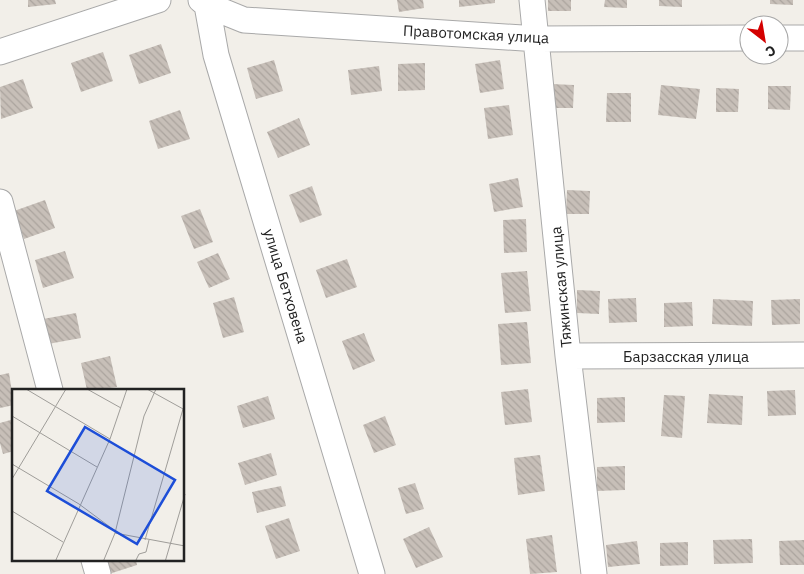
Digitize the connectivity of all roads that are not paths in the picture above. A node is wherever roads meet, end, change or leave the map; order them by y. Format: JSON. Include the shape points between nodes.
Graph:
{"nodes":[{"id":1,"x":158,"y":0,"type":"edge"},
{"id":2,"x":532,"y":0,"type":"edge"},
{"id":3,"x":204,"y":2,"type":"edge"},
{"id":4,"x":739,"y":38,"type":"edge"},
{"id":5,"x":789,"y":38,"type":"edge"},
{"id":6,"x":804,"y":38,"type":"edge"},
{"id":7,"x":538,"y":39,"type":"junction"},
{"id":8,"x":0,"y":52,"type":"edge"},
{"id":9,"x":0,"y":202,"type":"edge"},
{"id":10,"x":804,"y":355,"type":"edge"},
{"id":11,"x":568,"y":356,"type":"junction"},
{"id":12,"x":50,"y":389,"type":"edge"},
{"id":13,"x":372,"y":574,"type":"edge"},
{"id":14,"x":594,"y":574,"type":"edge"}],
"edges":[{"from":1,"to":8,"type":"street"},
{"from":2,"to":7,"type":"street","name":"Тяжинская улица"},
{"from":3,"to":7,"type":"street","name":"Правотомская улица","via":[[244,20]]},
{"from":3,"to":13,"type":"street","name":"улица Бетховена","via":[[216,55]]},
{"from":4,"to":7,"type":"street","name":"Правотомская улица"},
{"from":5,"to":6,"type":"street"},
{"from":7,"to":11,"type":"street","name":"Тяжинская улица"},
{"from":9,"to":12,"type":"street"},
{"from":10,"to":11,"type":"street","name":"Барзасская улица"},
{"from":11,"to":14,"type":"street","name":"Тяжинская улица"}]}
